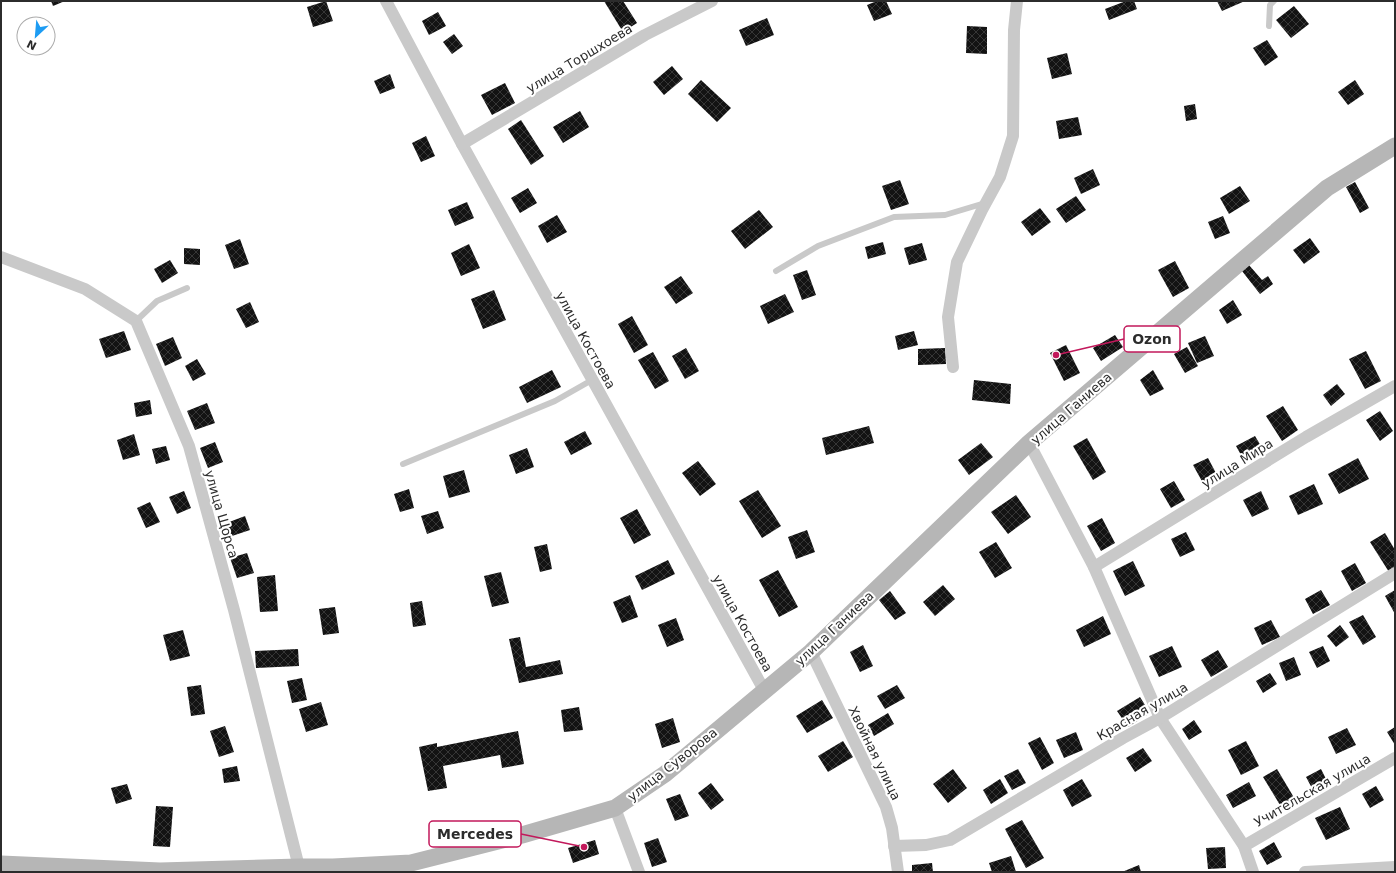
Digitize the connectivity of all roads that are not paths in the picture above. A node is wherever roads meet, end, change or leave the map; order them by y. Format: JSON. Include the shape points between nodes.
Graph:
{"nodes":[{"id":1,"x":386,"y":1,"type":"edge"},
{"id":2,"x":712,"y":1,"type":"edge"},
{"id":3,"x":1017,"y":1,"type":"edge"},
{"id":4,"x":1274,"y":1,"type":"edge"},
{"id":5,"x":1269,"y":26,"type":"dead end"},
{"id":6,"x":462,"y":144,"type":"junction"},
{"id":7,"x":1395,"y":146,"type":"edge"},
{"id":8,"x":986,"y":202,"type":"junction"},
{"id":9,"x":1,"y":257,"type":"edge"},
{"id":10,"x":776,"y":271,"type":"dead end"},
{"id":11,"x":187,"y":288,"type":"dead end"},
{"id":12,"x":136,"y":321,"type":"junction"},
{"id":13,"x":953,"y":367,"type":"dead end"},
{"id":14,"x":592,"y":380,"type":"junction"},
{"id":15,"x":1395,"y":386,"type":"edge"},
{"id":16,"x":1029,"y":443,"type":"junction"},
{"id":17,"x":402,"y":464,"type":"dead end"},
{"id":18,"x":1094,"y":567,"type":"junction"},
{"id":19,"x":1395,"y":574,"type":"edge"},
{"id":20,"x":810,"y":652,"type":"junction"},
{"id":21,"x":764,"y":690,"type":"junction"},
{"id":22,"x":1160,"y":718,"type":"junction"},
{"id":23,"x":1395,"y":758,"type":"edge"},
{"id":24,"x":615,"y":808,"type":"junction"},
{"id":25,"x":894,"y":846,"type":"junction"},
{"id":26,"x":1244,"y":846,"type":"junction"},
{"id":27,"x":1,"y":864,"type":"edge"},
{"id":28,"x":298,"y":866,"type":"junction"},
{"id":29,"x":1395,"y":868,"type":"edge"},
{"id":30,"x":639,"y":872,"type":"edge"},
{"id":31,"x":898,"y":872,"type":"edge"},
{"id":32,"x":1253,"y":872,"type":"edge"},
{"id":33,"x":1305,"y":872,"type":"edge"}],
"edges":[{"from":1,"to":6,"type":"street","name":"улица Костоева"},
{"from":2,"to":6,"type":"street","name":"улица Торшхоева","via":[[646,35]]},
{"from":3,"to":8,"type":"street","via":[[1014,30],[1013,136],[1000,177]]},
{"from":4,"to":5,"type":"lane","via":[[1270,5]]},
{"from":6,"to":14,"type":"street","name":"улица Костоева"},
{"from":7,"to":16,"type":"main road","name":"улица Ганиева","via":[[1327,188]]},
{"from":8,"to":10,"type":"lane","via":[[945,215],[894,217],[818,246]]},
{"from":8,"to":13,"type":"street","via":[[957,262],[948,317]]},
{"from":9,"to":12,"type":"street","via":[[85,289]]},
{"from":11,"to":12,"type":"lane","via":[[157,301]]},
{"from":12,"to":28,"type":"street","name":"улица Щорса","via":[[189,446],[234,610]]},
{"from":14,"to":17,"type":"lane","via":[[555,401]]},
{"from":14,"to":21,"type":"street","name":"улица Костоева"},
{"from":15,"to":18,"type":"street","name":"улица Мира","via":[[1306,437]]},
{"from":16,"to":18,"type":"street"},
{"from":16,"to":20,"type":"main road","name":"улица Ганиева"},
{"from":18,"to":22,"type":"street"},
{"from":19,"to":22,"type":"street","name":"Красная улица"},
{"from":20,"to":21,"type":"main road","name":"улица Ганиева"},
{"from":20,"to":25,"type":"street","name":"Хвойная улица","via":[[886,807]]},
{"from":21,"to":24,"type":"main road","name":"улица Суворова","via":[[665,774]]},
{"from":22,"to":25,"type":"street","name":"Красная улица","via":[[950,840],[926,846]]},
{"from":22,"to":26,"type":"street"},
{"from":23,"to":26,"type":"street","name":"Учительская улица"},
{"from":24,"to":28,"type":"main road","name":"улица Суворова","via":[[411,863]]},
{"from":24,"to":30,"type":"street"},
{"from":25,"to":31,"type":"street","name":"Хвойная улица"},
{"from":26,"to":32,"type":"street"},
{"from":27,"to":28,"type":"main road","name":"улица Суворова","via":[[160,871]]},
{"from":29,"to":33,"type":"street"}]}
